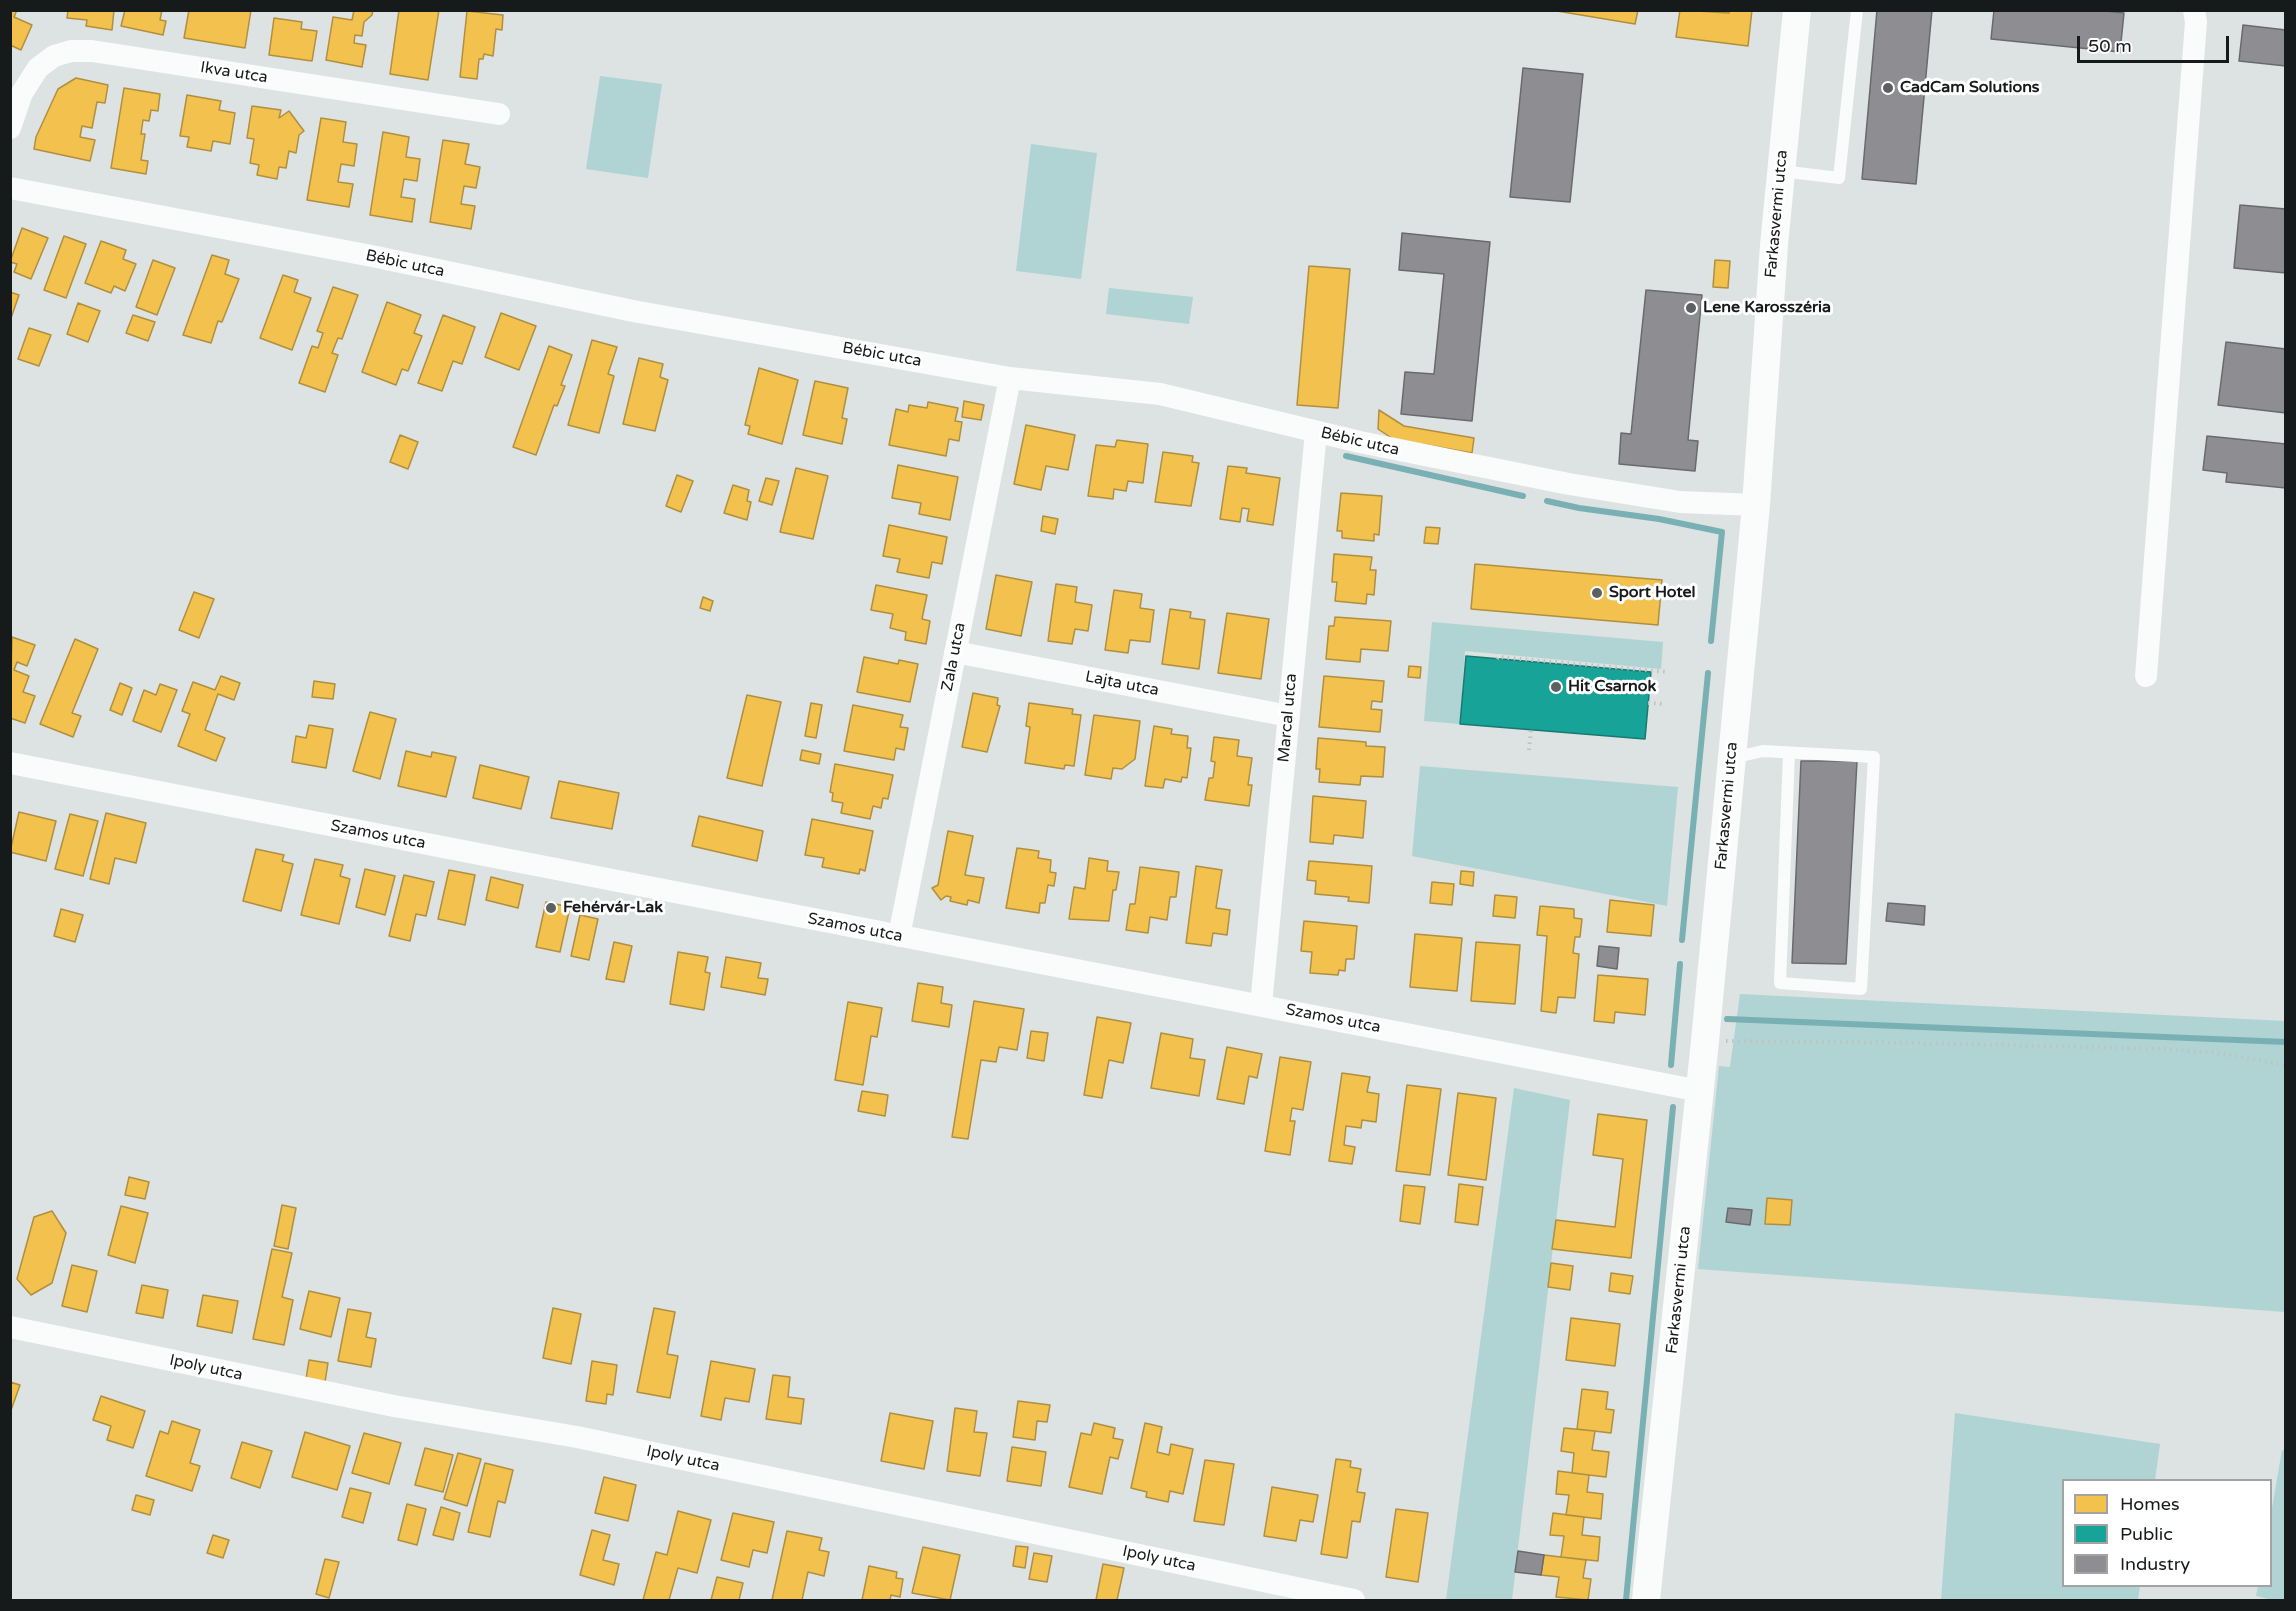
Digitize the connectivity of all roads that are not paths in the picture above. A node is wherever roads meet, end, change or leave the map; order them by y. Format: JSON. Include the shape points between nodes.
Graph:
{"nodes":[{"id":1,"x":1797,"y":10,"type":"edge"},
{"id":2,"x":1857,"y":10,"type":"edge"},
{"id":3,"x":2194,"y":10,"type":"edge"},
{"id":4,"x":499,"y":114,"type":"dead end"},
{"id":5,"x":10,"y":128,"type":"edge"},
{"id":6,"x":1781,"y":171,"type":"junction"},
{"id":7,"x":10,"y":188,"type":"edge"},
{"id":8,"x":1010,"y":378,"type":"junction"},
{"id":9,"x":1316,"y":432,"type":"junction"},
{"id":10,"x":1756,"y":505,"type":"junction"},
{"id":11,"x":955,"y":651,"type":"junction"},
{"id":12,"x":2146,"y":676,"type":"dead end"},
{"id":13,"x":1289,"y":716,"type":"junction"},
{"id":14,"x":1789,"y":753,"type":"junction"},
{"id":15,"x":1732,"y":758,"type":"junction"},
{"id":16,"x":10,"y":764,"type":"edge"},
{"id":17,"x":899,"y":936,"type":"junction"},
{"id":18,"x":1261,"y":1005,"type":"junction"},
{"id":19,"x":1700,"y":1091,"type":"junction"},
{"id":20,"x":10,"y":1327,"type":"edge"},
{"id":21,"x":1354,"y":1600,"type":"edge"},
{"id":22,"x":1646,"y":1600,"type":"edge"}],
"edges":[{"from":1,"to":6,"type":"street","name":"Farkasvermi utca"},
{"from":2,"to":6,"type":"lane","via":[[1839,178]]},
{"from":3,"to":12,"type":"street"},
{"from":4,"to":5,"type":"street","name":"Ikva utca","via":[[92,51],[71,51],[54,56],[38,68],[22,93]]},
{"from":6,"to":10,"type":"street","name":"Farkasvermi utca"},
{"from":7,"to":8,"type":"street","name":"Bébic utca","via":[[372,256],[570,300]]},
{"from":8,"to":9,"type":"street","name":"Bébic utca","via":[[1160,394]]},
{"from":8,"to":11,"type":"street","name":"Zala utca"},
{"from":9,"to":10,"type":"street","name":"Bébic utca","via":[[1453,463],[1668,501]]},
{"from":9,"to":13,"type":"street","name":"Marcal utca"},
{"from":10,"to":15,"type":"street","name":"Farkasvermi utca"},
{"from":11,"to":13,"type":"street","name":"Lajta utca"},
{"from":11,"to":17,"type":"street","name":"Zala utca"},
{"from":13,"to":18,"type":"street","name":"Marcal utca"},
{"from":14,"to":14,"type":"lane","via":[[1874,757],[1861,989],[1780,983]]},
{"from":14,"to":15,"type":"lane","via":[[1762,752]]},
{"from":15,"to":19,"type":"street","name":"Farkasvermi utca"},
{"from":16,"to":17,"type":"street","name":"Szamos utca"},
{"from":17,"to":18,"type":"street","name":"Szamos utca"},
{"from":18,"to":19,"type":"street","name":"Szamos utca"},
{"from":19,"to":22,"type":"street","name":"Farkasvermi utca"},
{"from":20,"to":21,"type":"street","name":"Ipoly utca","via":[[394,1406],[577,1437]]}]}
